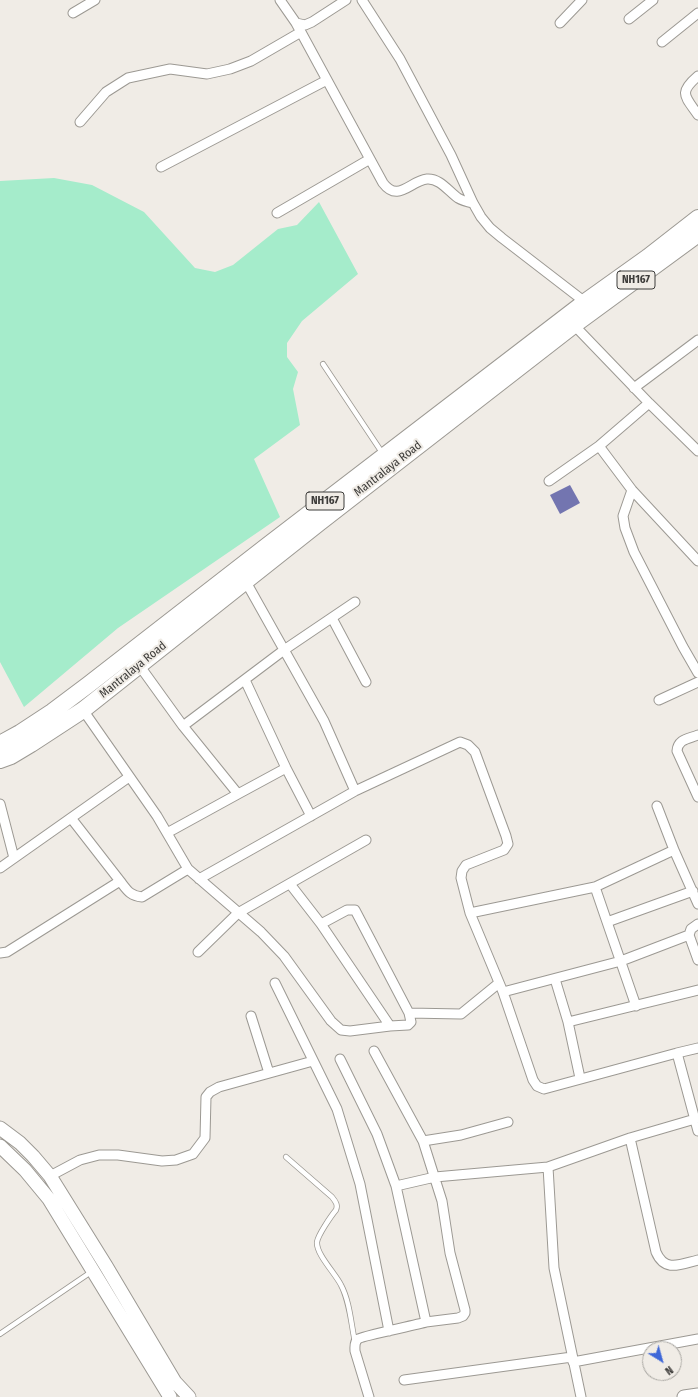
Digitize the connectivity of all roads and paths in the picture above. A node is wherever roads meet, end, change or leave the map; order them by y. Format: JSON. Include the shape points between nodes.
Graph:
{"nodes":[{"id":1,"x":95,"y":0,"type":"edge"},
{"id":2,"x":280,"y":0,"type":"edge"},
{"id":3,"x":346,"y":0,"type":"edge"},
{"id":4,"x":362,"y":0,"type":"edge"},
{"id":5,"x":582,"y":0,"type":"edge"},
{"id":6,"x":653,"y":0,"type":"edge"},
{"id":7,"x":698,"y":12,"type":"edge"},
{"id":8,"x":73,"y":13,"type":"dead end"},
{"id":9,"x":630,"y":19,"type":"dead end"},
{"id":10,"x":296,"y":23,"type":"junction"},
{"id":11,"x":560,"y":23,"type":"dead end"},
{"id":12,"x":301,"y":32,"type":"junction"},
{"id":13,"x":662,"y":42,"type":"dead end"},
{"id":14,"x":698,"y":76,"type":"edge"},
{"id":15,"x":327,"y":80,"type":"junction"},
{"id":16,"x":698,"y":115,"type":"edge"},
{"id":17,"x":80,"y":122,"type":"dead end"},
{"id":18,"x":370,"y":159,"type":"junction"},
{"id":19,"x":161,"y":167,"type":"dead end"},
{"id":20,"x":473,"y":203,"type":"junction"},
{"id":21,"x":277,"y":213,"type":"dead end"},
{"id":22,"x":698,"y":218,"type":"edge"},
{"id":23,"x":698,"y":234,"type":"edge"},
{"id":24,"x":585,"y":302,"type":"junction"},
{"id":25,"x":570,"y":321,"type":"junction"},
{"id":26,"x":698,"y":340,"type":"edge"},
{"id":27,"x":323,"y":364,"type":"dead end"},
{"id":28,"x":634,"y":388,"type":"junction"},
{"id":29,"x":649,"y":403,"type":"junction"},
{"id":30,"x":599,"y":446,"type":"junction"},
{"id":31,"x":698,"y":451,"type":"edge"},
{"id":32,"x":384,"y":456,"type":"junction"},
{"id":33,"x":549,"y":481,"type":"dead end"},
{"id":34,"x":632,"y":490,"type":"junction"},
{"id":35,"x":698,"y":561,"type":"edge"},
{"id":36,"x":246,"y":582,"type":"junction"},
{"id":37,"x":355,"y":602,"type":"dead end"},
{"id":38,"x":332,"y":618,"type":"junction"},
{"id":39,"x":284,"y":650,"type":"junction"},
{"id":40,"x":139,"y":665,"type":"junction"},
{"id":41,"x":698,"y":673,"type":"edge"},
{"id":42,"x":245,"y":680,"type":"junction"},
{"id":43,"x":366,"y":682,"type":"dead end"},
{"id":44,"x":698,"y":682,"type":"edge"},
{"id":45,"x":659,"y":700,"type":"dead end"},
{"id":46,"x":83,"y":710,"type":"junction"},
{"id":47,"x":183,"y":726,"type":"junction"},
{"id":48,"x":698,"y":735,"type":"edge"},
{"id":49,"x":0,"y":744,"type":"edge"},
{"id":50,"x":0,"y":760,"type":"edge"},
{"id":51,"x":286,"y":768,"type":"junction"},
{"id":52,"x":129,"y":777,"type":"junction"},
{"id":53,"x":697,"y":791,"type":"edge"},
{"id":54,"x":354,"y":792,"type":"junction"},
{"id":55,"x":238,"y":794,"type":"junction"},
{"id":56,"x":0,"y":804,"type":"edge"},
{"id":57,"x":657,"y":806,"type":"dead end"},
{"id":58,"x":311,"y":816,"type":"junction"},
{"id":59,"x":71,"y":818,"type":"junction"},
{"id":60,"x":167,"y":833,"type":"junction"},
{"id":61,"x":366,"y":840,"type":"dead end"},
{"id":62,"x":674,"y":850,"type":"junction"},
{"id":63,"x":14,"y":858,"type":"junction"},
{"id":64,"x":0,"y":868,"type":"edge"},
{"id":65,"x":188,"y":869,"type":"junction"},
{"id":66,"x":199,"y":879,"type":"junction"},
{"id":67,"x":120,"y":881,"type":"junction"},
{"id":68,"x":290,"y":884,"type":"junction"},
{"id":69,"x":595,"y":887,"type":"junction"},
{"id":70,"x":693,"y":891,"type":"junction"},
{"id":71,"x":698,"y":904,"type":"edge"},
{"id":72,"x":238,"y":913,"type":"junction"},
{"id":73,"x":470,"y":913,"type":"junction"},
{"id":74,"x":607,"y":922,"type":"junction"},
{"id":75,"x":321,"y":924,"type":"junction"},
{"id":76,"x":698,"y":924,"type":"edge"},
{"id":77,"x":689,"y":935,"type":"junction"},
{"id":78,"x":198,"y":952,"type":"dead end"},
{"id":79,"x":0,"y":953,"type":"edge"},
{"id":80,"x":698,"y":960,"type":"edge"},
{"id":81,"x":621,"y":961,"type":"junction"},
{"id":82,"x":555,"y":979,"type":"junction"},
{"id":83,"x":275,"y":983,"type":"dead end"},
{"id":84,"x":499,"y":983,"type":"junction"},
{"id":85,"x":698,"y":990,"type":"edge"},
{"id":86,"x":503,"y":992,"type":"junction"},
{"id":87,"x":636,"y":1006,"type":"junction"},
{"id":88,"x":409,"y":1012,"type":"junction"},
{"id":89,"x":251,"y":1016,"type":"dead end"},
{"id":90,"x":568,"y":1022,"type":"junction"},
{"id":91,"x":390,"y":1026,"type":"junction"},
{"id":92,"x":698,"y":1048,"type":"edge"},
{"id":93,"x":374,"y":1051,"type":"dead end"},
{"id":94,"x":677,"y":1053,"type":"junction"},
{"id":95,"x":340,"y":1059,"type":"dead end"},
{"id":96,"x":313,"y":1061,"type":"junction"},
{"id":97,"x":269,"y":1073,"type":"junction"},
{"id":98,"x":580,"y":1078,"type":"junction"},
{"id":99,"x":696,"y":1119,"type":"junction"},
{"id":100,"x":508,"y":1122,"type":"dead end"},
{"id":101,"x":0,"y":1128,"type":"edge"},
{"id":102,"x":698,"y":1130,"type":"edge"},
{"id":103,"x":630,"y":1138,"type":"junction"},
{"id":104,"x":423,"y":1141,"type":"junction"},
{"id":105,"x":0,"y":1146,"type":"edge"},
{"id":106,"x":286,"y":1156,"type":"dead end"},
{"id":107,"x":548,"y":1167,"type":"junction"},
{"id":108,"x":50,"y":1176,"type":"junction"},
{"id":109,"x":435,"y":1178,"type":"junction"},
{"id":110,"x":396,"y":1186,"type":"junction"},
{"id":111,"x":698,"y":1260,"type":"edge"},
{"id":112,"x":93,"y":1271,"type":"junction"},
{"id":113,"x":426,"y":1322,"type":"junction"},
{"id":114,"x":389,"y":1331,"type":"junction"},
{"id":115,"x":0,"y":1334,"type":"edge"},
{"id":116,"x":698,"y":1339,"type":"edge"},
{"id":117,"x":355,"y":1344,"type":"junction"},
{"id":118,"x":573,"y":1359,"type":"junction"},
{"id":119,"x":404,"y":1380,"type":"dead end"},
{"id":120,"x":698,"y":1395,"type":"edge"},
{"id":121,"x":170,"y":1397,"type":"edge"},
{"id":122,"x":189,"y":1397,"type":"edge"},
{"id":123,"x":369,"y":1397,"type":"edge"},
{"id":124,"x":581,"y":1397,"type":"edge"},
{"id":125,"x":684,"y":1397,"type":"edge"}],
"edges":[{"from":1,"to":8,"type":"street"},
{"from":2,"to":10,"type":"street"},
{"from":3,"to":10,"type":"street","via":[[312,22],[305,25]]},
{"from":4,"to":20,"type":"street","via":[[400,60],[451,155]]},
{"from":5,"to":11,"type":"street"},
{"from":6,"to":9,"type":"street"},
{"from":7,"to":13,"type":"street"},
{"from":10,"to":12,"type":"street"},
{"from":12,"to":15,"type":"street"},
{"from":12,"to":17,"type":"street","via":[[251,61],[230,69],[207,74],[170,69],[128,78],[106,92]]},
{"from":14,"to":16,"type":"street","via":[[688,85],[685,93]]},
{"from":15,"to":18,"type":"street"},
{"from":15,"to":19,"type":"street"},
{"from":18,"to":20,"type":"street","via":[[388,190],[400,191],[426,179],[433,179],[458,198]]},
{"from":18,"to":21,"type":"street"},
{"from":20,"to":24,"type":"street","via":[[490,228]]},
{"from":22,"to":24,"type":"highway","number":"NH167"},
{"from":23,"to":25,"type":"highway","name":"Mantralaya Road","number":"NH167"},
{"from":24,"to":25,"type":"highway","number":"NH167"},
{"from":25,"to":28,"type":"street"},
{"from":25,"to":32,"type":"highway","number":"NH167"},
{"from":25,"to":36,"type":"highway","name":"Mantralaya Road","number":"NH167"},
{"from":26,"to":28,"type":"street"},
{"from":27,"to":32,"type":"lane"},
{"from":28,"to":29,"type":"street"},
{"from":29,"to":30,"type":"street"},
{"from":29,"to":31,"type":"street"},
{"from":30,"to":33,"type":"street"},
{"from":30,"to":34,"type":"street"},
{"from":32,"to":49,"type":"highway","number":"NH167","via":[[52,712]]},
{"from":34,"to":35,"type":"street"},
{"from":34,"to":41,"type":"street","via":[[623,516],[624,528]]},
{"from":36,"to":39,"type":"street"},
{"from":36,"to":40,"type":"highway","name":"Mantralaya Road","number":"NH167"},
{"from":37,"to":38,"type":"street"},
{"from":38,"to":39,"type":"street"},
{"from":38,"to":43,"type":"street"},
{"from":39,"to":42,"type":"street"},
{"from":39,"to":54,"type":"street","via":[[324,721]]},
{"from":40,"to":46,"type":"highway","name":"Mantralaya Road","number":"NH167"},
{"from":40,"to":47,"type":"street"},
{"from":42,"to":47,"type":"street"},
{"from":42,"to":51,"type":"street"},
{"from":44,"to":45,"type":"street"},
{"from":46,"to":50,"type":"highway","name":"Mantralaya Road","number":"NH167","via":[[31,744]]},
{"from":46,"to":52,"type":"street"},
{"from":47,"to":55,"type":"street"},
{"from":48,"to":53,"type":"street","via":[[681,741],[677,751]]},
{"from":51,"to":55,"type":"street"},
{"from":51,"to":58,"type":"street"},
{"from":52,"to":59,"type":"street"},
{"from":52,"to":60,"type":"street"},
{"from":54,"to":58,"type":"street"},
{"from":54,"to":73,"type":"street","via":[[460,742],[468,745],[474,752],[508,844],[504,850],[466,865],[462,870],[461,878]]},
{"from":55,"to":60,"type":"street"},
{"from":56,"to":63,"type":"street"},
{"from":57,"to":62,"type":"street"},
{"from":58,"to":66,"type":"street"},
{"from":59,"to":63,"type":"street"},
{"from":59,"to":67,"type":"street"},
{"from":60,"to":65,"type":"street"},
{"from":61,"to":68,"type":"street"},
{"from":62,"to":69,"type":"street"},
{"from":62,"to":70,"type":"street"},
{"from":63,"to":64,"type":"street"},
{"from":65,"to":66,"type":"street"},
{"from":65,"to":67,"type":"street","via":[[142,897],[131,894]]},
{"from":66,"to":72,"type":"street"},
{"from":67,"to":79,"type":"street","via":[[7,952]]},
{"from":68,"to":72,"type":"street"},
{"from":68,"to":75,"type":"street"},
{"from":69,"to":73,"type":"street"},
{"from":69,"to":74,"type":"street"},
{"from":70,"to":71,"type":"street"},
{"from":70,"to":74,"type":"street"},
{"from":72,"to":78,"type":"street"},
{"from":72,"to":91,"type":"street","via":[[284,956],[331,1021],[341,1030]]},
{"from":73,"to":84,"type":"street"},
{"from":74,"to":81,"type":"street"},
{"from":75,"to":88,"type":"street","via":[[348,910],[356,910]]},
{"from":75,"to":91,"type":"street"},
{"from":76,"to":77,"type":"street","via":[[691,929]]},
{"from":77,"to":80,"type":"street"},
{"from":77,"to":81,"type":"street"},
{"from":81,"to":82,"type":"street"},
{"from":81,"to":87,"type":"street"},
{"from":82,"to":86,"type":"street"},
{"from":82,"to":90,"type":"street"},
{"from":83,"to":96,"type":"street"},
{"from":84,"to":86,"type":"street"},
{"from":84,"to":88,"type":"street","via":[[461,1014]]},
{"from":85,"to":87,"type":"street"},
{"from":86,"to":98,"type":"street","via":[[537,1086],[544,1089]]},
{"from":87,"to":90,"type":"street"},
{"from":88,"to":91,"type":"street","via":[[411,1022],[408,1025]]},
{"from":89,"to":97,"type":"street"},
{"from":90,"to":98,"type":"street"},
{"from":92,"to":94,"type":"street"},
{"from":93,"to":104,"type":"street"},
{"from":94,"to":98,"type":"street"},
{"from":94,"to":99,"type":"street"},
{"from":95,"to":110,"type":"street","via":[[377,1134]]},
{"from":96,"to":97,"type":"street"},
{"from":96,"to":114,"type":"street","via":[[337,1109],[360,1184]]},
{"from":97,"to":108,"type":"street","via":[[219,1087],[210,1092],[206,1097],[205,1138],[193,1154],[176,1160],[162,1161],[99,1155],[80,1160]]},
{"from":99,"to":102,"type":"street"},
{"from":99,"to":103,"type":"street"},
{"from":100,"to":104,"type":"street","via":[[461,1135]]},
{"from":101,"to":108,"type":"main road","via":[[20,1143]]},
{"from":103,"to":107,"type":"street"},
{"from":103,"to":111,"type":"street","via":[[660,1260],[666,1265],[674,1266]]},
{"from":104,"to":109,"type":"street"},
{"from":105,"to":112,"type":"main road","via":[[25,1170],[49,1199]]},
{"from":106,"to":117,"type":"lane","via":[[336,1202],[336,1210],[318,1238],[317,1244],[342,1286]]},
{"from":107,"to":109,"type":"street"},
{"from":107,"to":118,"type":"street","via":[[554,1268]]},
{"from":108,"to":122,"type":"main road","via":[[175,1382]]},
{"from":109,"to":110,"type":"street"},
{"from":109,"to":113,"type":"street","via":[[465,1313],[460,1318]]},
{"from":110,"to":113,"type":"street"},
{"from":112,"to":115,"type":"lane"},
{"from":112,"to":121,"type":"main road"},
{"from":113,"to":114,"type":"street"},
{"from":114,"to":117,"type":"street","via":[[362,1336]]},
{"from":116,"to":118,"type":"street"},
{"from":117,"to":123,"type":"street"},
{"from":118,"to":119,"type":"street"},
{"from":118,"to":124,"type":"street"},
{"from":120,"to":125,"type":"main road"}]}
